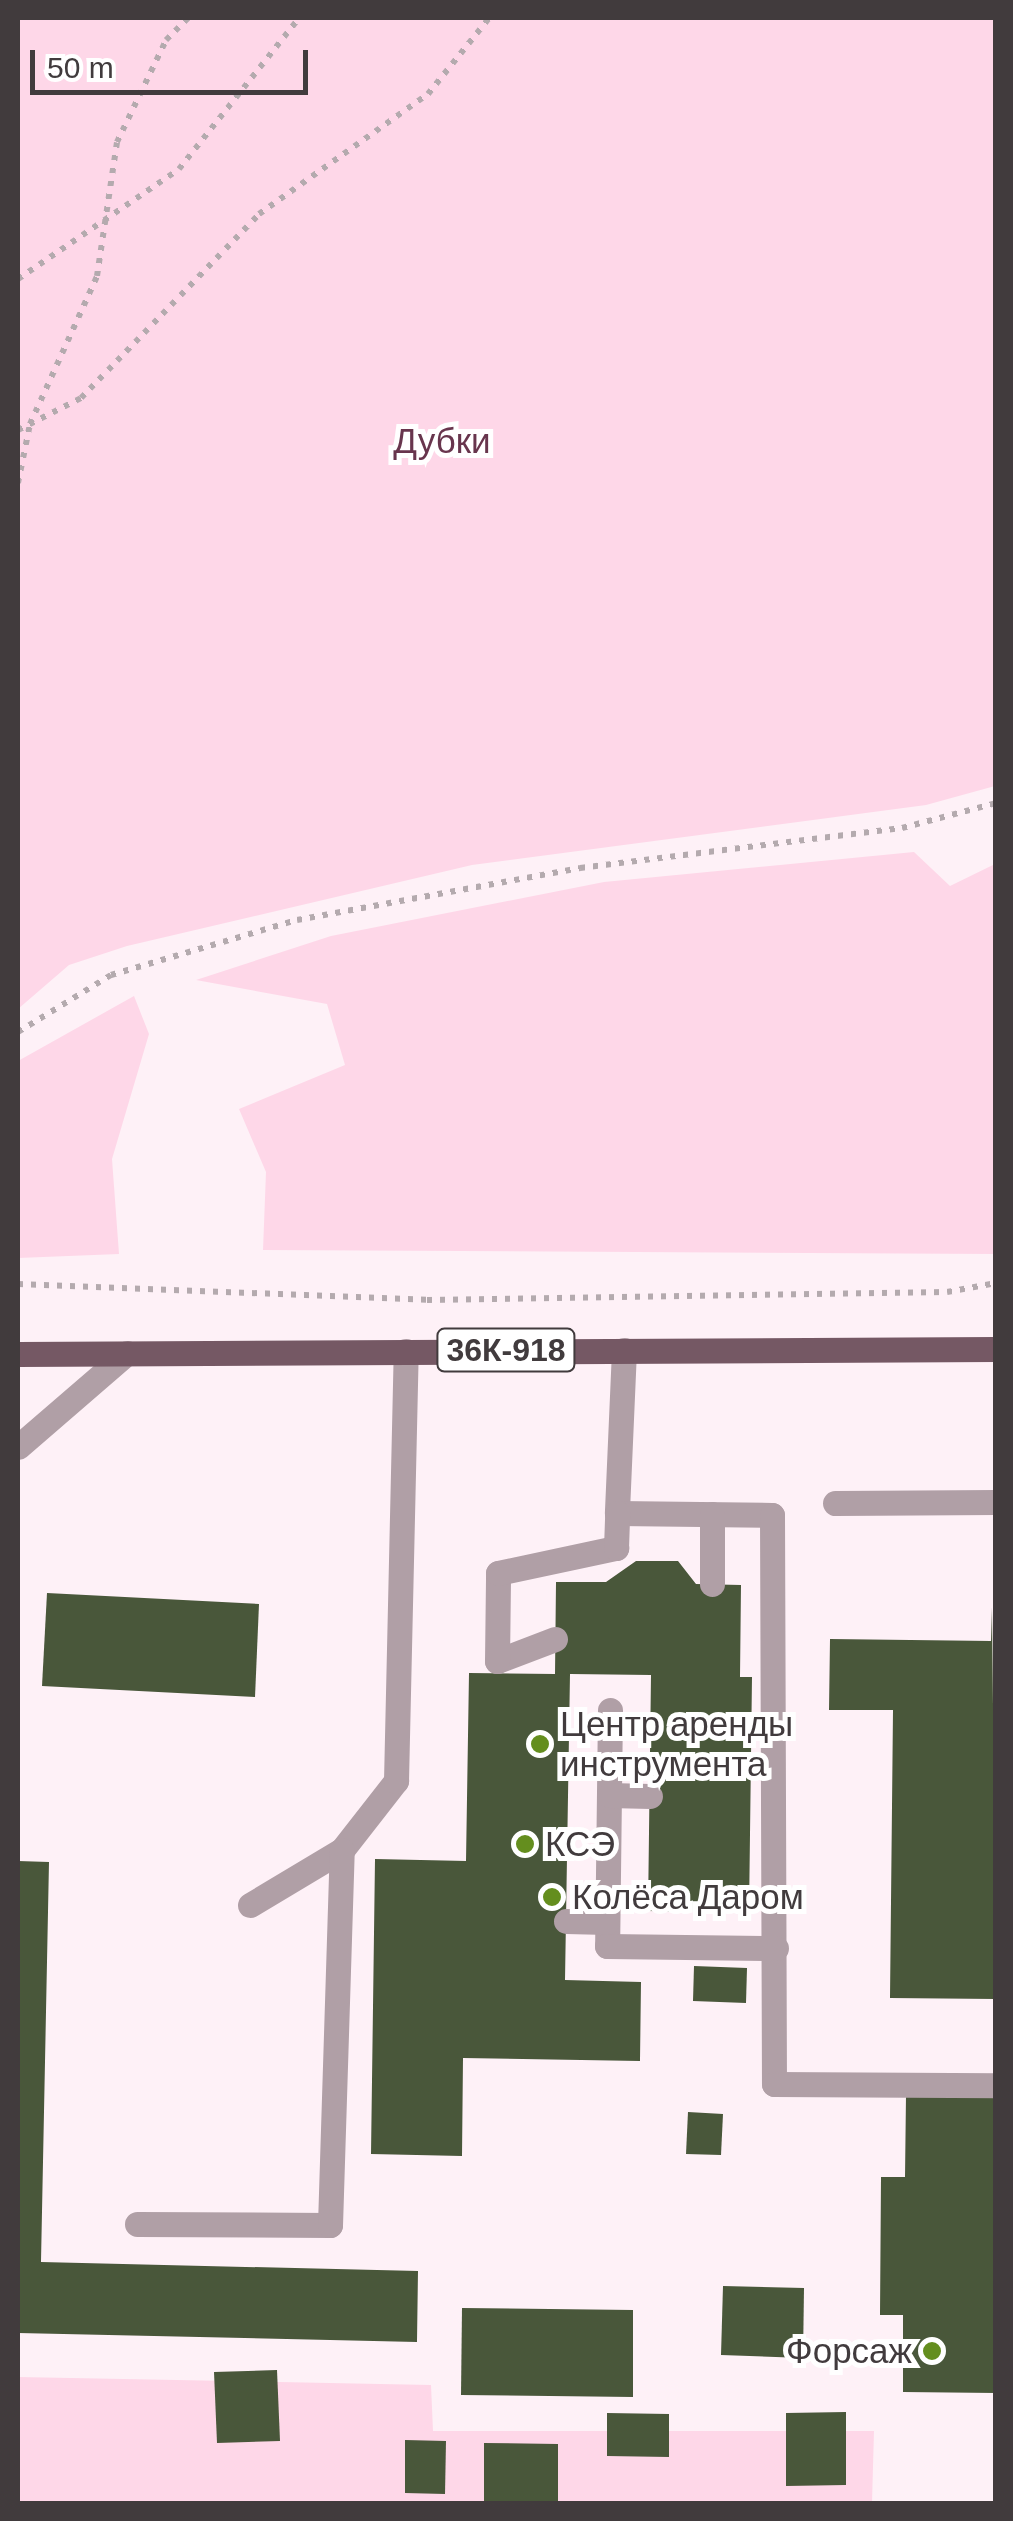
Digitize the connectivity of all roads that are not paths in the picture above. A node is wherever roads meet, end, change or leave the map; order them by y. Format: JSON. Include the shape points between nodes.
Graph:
{"nodes":[{"id":1,"x":996,"y":1349,"type":"edge"},
{"id":2,"x":624,"y":1350,"type":"junction"},
{"id":3,"x":406,"y":1351,"type":"junction"},
{"id":4,"x":126,"y":1353,"type":"junction"},
{"id":5,"x":18,"y":1354,"type":"edge"},
{"id":6,"x":18,"y":1446,"type":"edge"},
{"id":7,"x":996,"y":1502,"type":"edge"},
{"id":8,"x":835,"y":1504,"type":"dead end"},
{"id":9,"x":617,"y":1513,"type":"junction"},
{"id":10,"x":712,"y":1514,"type":"junction"},
{"id":11,"x":712,"y":1584,"type":"dead end"},
{"id":12,"x":555,"y":1639,"type":"dead end"},
{"id":13,"x":610,"y":1710,"type":"dead end"},
{"id":14,"x":608,"y":1796,"type":"junction"},
{"id":15,"x":650,"y":1796,"type":"dead end"},
{"id":16,"x":342,"y":1850,"type":"junction"},
{"id":17,"x":250,"y":1905,"type":"dead end"},
{"id":18,"x":566,"y":1921,"type":"dead end"},
{"id":19,"x":608,"y":1922,"type":"junction"},
{"id":20,"x":776,"y":1948,"type":"junction"},
{"id":21,"x":996,"y":2085,"type":"edge"},
{"id":22,"x":137,"y":2224,"type":"dead end"}],
"edges":[{"from":1,"to":2,"type":"main road","number":"36К-918"},
{"from":2,"to":3,"type":"main road","number":"36К-918"},
{"from":2,"to":9,"type":"lane"},
{"from":3,"to":4,"type":"main road","number":"36К-918"},
{"from":3,"to":16,"type":"lane","via":[[396,1781]]},
{"from":4,"to":5,"type":"main road","number":"36К-918"},
{"from":4,"to":6,"type":"lane"},
{"from":7,"to":8,"type":"lane"},
{"from":9,"to":10,"type":"lane"},
{"from":9,"to":12,"type":"lane","via":[[616,1548],[498,1573],[497,1661]]},
{"from":10,"to":11,"type":"lane"},
{"from":10,"to":20,"type":"lane","via":[[772,1515]]},
{"from":13,"to":14,"type":"lane"},
{"from":14,"to":15,"type":"lane"},
{"from":14,"to":19,"type":"lane"},
{"from":16,"to":17,"type":"lane"},
{"from":16,"to":22,"type":"lane","via":[[330,2225]]},
{"from":18,"to":19,"type":"lane"},
{"from":19,"to":20,"type":"lane","via":[[607,1946]]},
{"from":20,"to":21,"type":"lane","via":[[774,2084]]}]}
